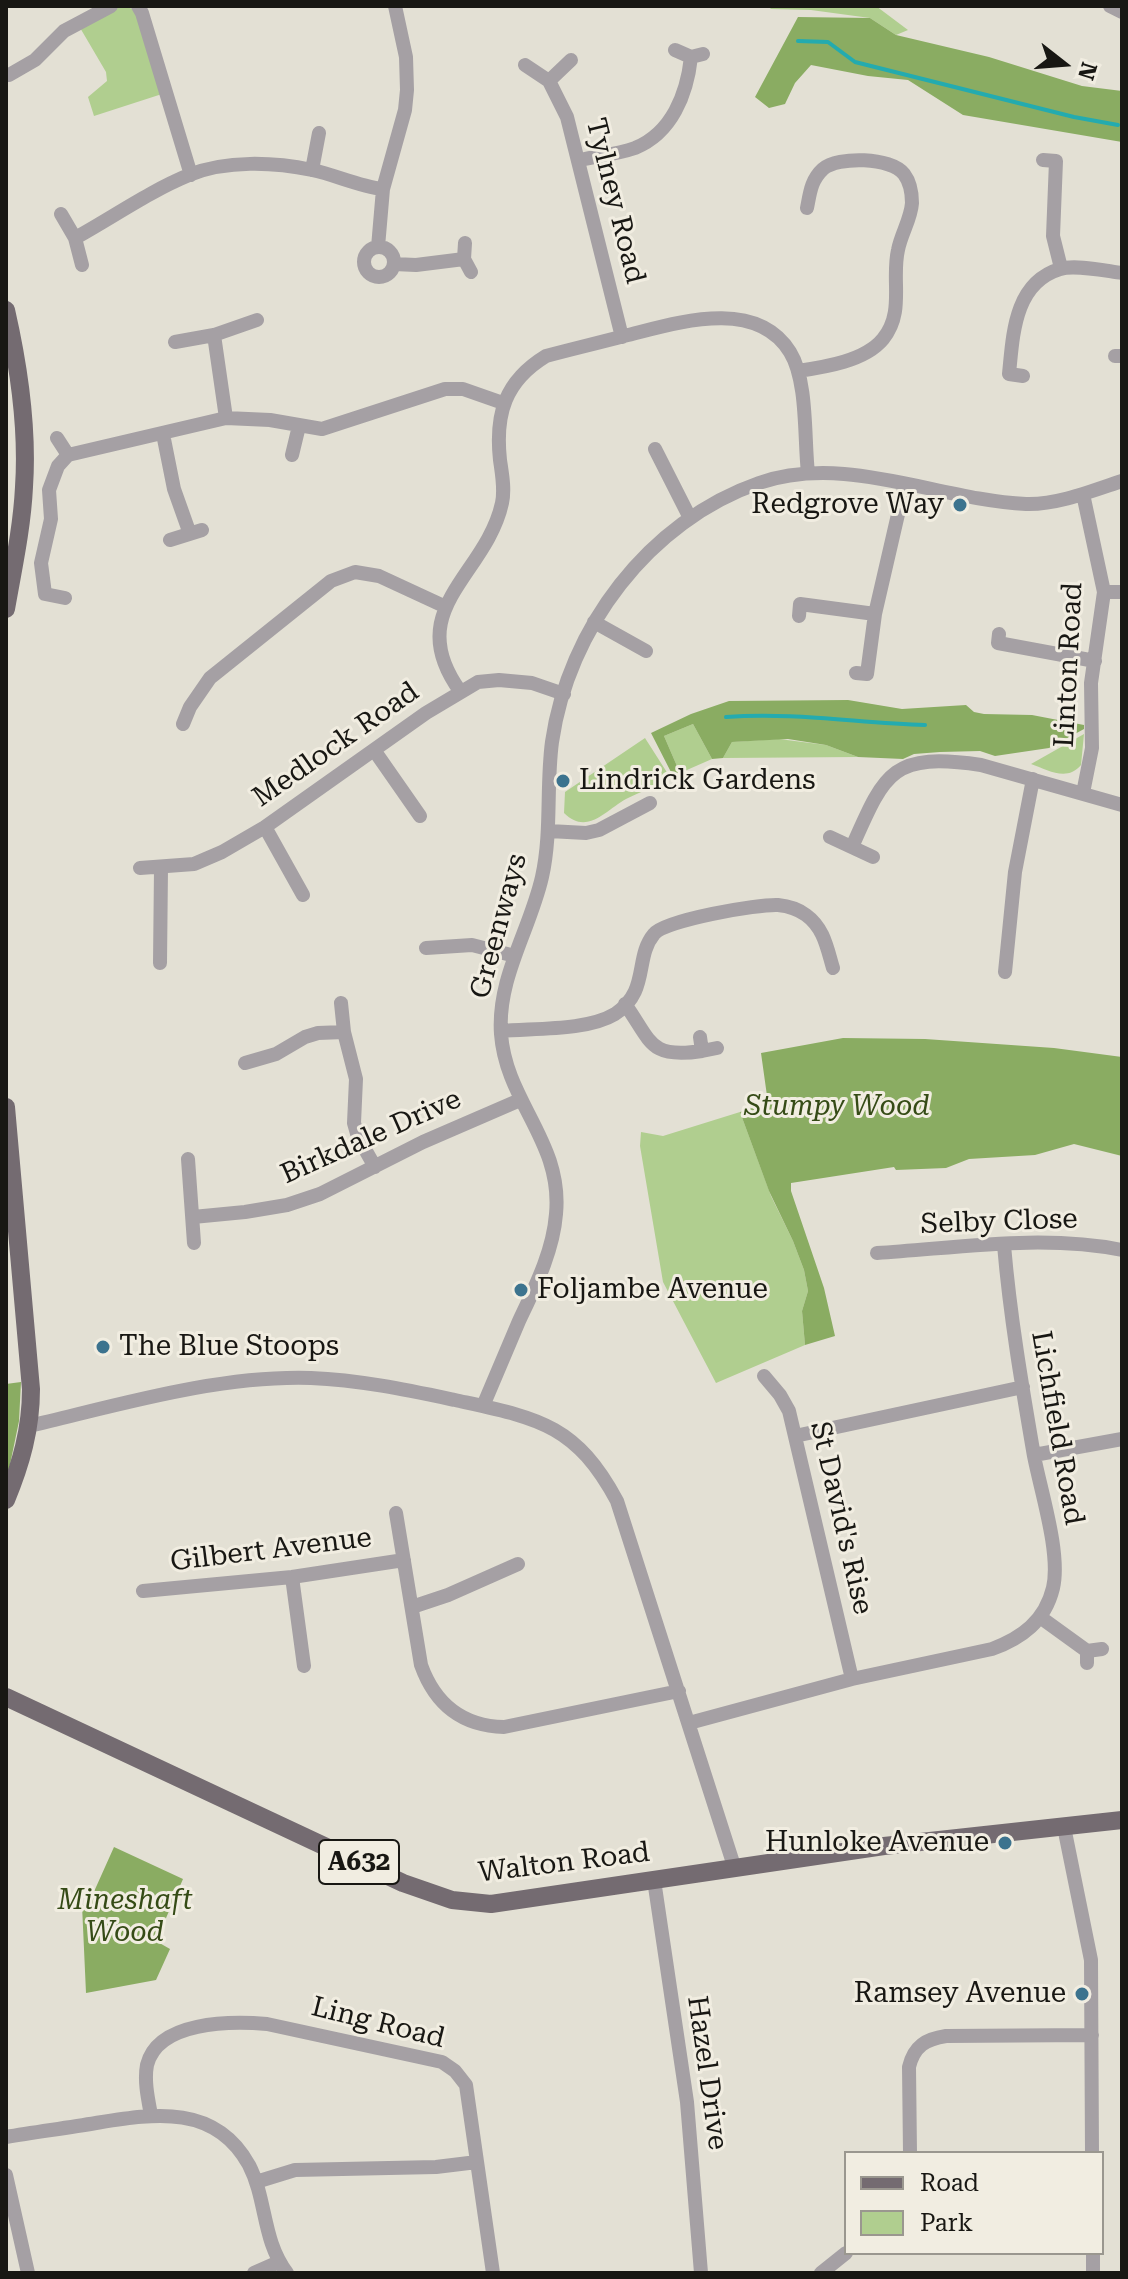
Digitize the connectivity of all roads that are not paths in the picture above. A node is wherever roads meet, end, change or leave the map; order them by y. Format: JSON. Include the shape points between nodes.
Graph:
{"nodes":[{"id":1,"x":111,"y":6,"type":"edge"},
{"id":2,"x":138,"y":6,"type":"edge"},
{"id":3,"x":395,"y":6,"type":"edge"},
{"id":4,"x":1110,"y":6,"type":"edge"},
{"id":5,"x":1122,"y":12,"type":"edge"},
{"id":6,"x":675,"y":50,"type":"dead end"},
{"id":7,"x":571,"y":60,"type":"dead end"},
{"id":8,"x":525,"y":65,"type":"dead end"},
{"id":9,"x":9,"y":75,"type":"dead end"},
{"id":10,"x":549,"y":81,"type":"junction"},
{"id":11,"x":319,"y":133,"type":"dead end"},
{"id":12,"x":580,"y":160,"type":"junction"},
{"id":13,"x":1043,"y":160,"type":"dead end"},
{"id":14,"x":312,"y":170,"type":"junction"},
{"id":15,"x":191,"y":175,"type":"junction"},
{"id":16,"x":383,"y":189,"type":"junction"},
{"id":17,"x":807,"y":208,"type":"dead end"},
{"id":18,"x":61,"y":214,"type":"dead end"},
{"id":19,"x":75,"y":238,"type":"junction"},
{"id":20,"x":465,"y":243,"type":"dead end"},
{"id":21,"x":378,"y":247,"type":"junction"},
{"id":22,"x":394,"y":264,"type":"junction"},
{"id":23,"x":82,"y":265,"type":"dead end"},
{"id":24,"x":1061,"y":268,"type":"junction"},
{"id":25,"x":1122,"y":273,"type":"edge"},
{"id":26,"x":6,"y":310,"type":"edge"},
{"id":27,"x":257,"y":320,"type":"dead end"},
{"id":28,"x":214,"y":335,"type":"junction"},
{"id":29,"x":622,"y":337,"type":"junction"},
{"id":30,"x":175,"y":342,"type":"dead end"},
{"id":31,"x":798,"y":371,"type":"junction"},
{"id":32,"x":1023,"y":376,"type":"dead end"},
{"id":33,"x":503,"y":403,"type":"junction"},
{"id":34,"x":226,"y":418,"type":"junction"},
{"id":35,"x":299,"y":426,"type":"junction"},
{"id":36,"x":163,"y":434,"type":"junction"},
{"id":37,"x":57,"y":438,"type":"dead end"},
{"id":38,"x":655,"y":449,"type":"dead end"},
{"id":39,"x":68,"y":455,"type":"junction"},
{"id":40,"x":292,"y":455,"type":"dead end"},
{"id":41,"x":808,"y":473,"type":"junction"},
{"id":42,"x":1122,"y":481,"type":"edge"},
{"id":43,"x":905,"y":484,"type":"junction"},
{"id":44,"x":1083,"y":494,"type":"junction"},
{"id":45,"x":690,"y":518,"type":"junction"},
{"id":46,"x":170,"y":540,"type":"dead end"},
{"id":47,"x":1104,"y":592,"type":"junction"},
{"id":48,"x":1122,"y":592,"type":"edge"},
{"id":49,"x":45,"y":594,"type":"junction"},
{"id":50,"x":65,"y":598,"type":"dead end"},
{"id":51,"x":33,"y":604,"type":"dead end"},
{"id":52,"x":446,"y":607,"type":"junction"},
{"id":53,"x":6,"y":609,"type":"edge"},
{"id":54,"x":875,"y":614,"type":"junction"},
{"id":55,"x":799,"y":616,"type":"dead end"},
{"id":56,"x":594,"y":622,"type":"junction"},
{"id":57,"x":999,"y":634,"type":"dead end"},
{"id":58,"x":646,"y":651,"type":"dead end"},
{"id":59,"x":1095,"y":661,"type":"junction"},
{"id":60,"x":856,"y":673,"type":"dead end"},
{"id":61,"x":460,"y":691,"type":"junction"},
{"id":62,"x":564,"y":694,"type":"junction"},
{"id":63,"x":183,"y":724,"type":"dead end"},
{"id":64,"x":374,"y":750,"type":"junction"},
{"id":65,"x":1033,"y":779,"type":"junction"},
{"id":66,"x":1083,"y":793,"type":"junction"},
{"id":67,"x":650,"y":803,"type":"dead end"},
{"id":68,"x":1122,"y":805,"type":"edge"},
{"id":69,"x":413,"y":814,"type":"dead end"},
{"id":70,"x":265,"y":827,"type":"junction"},
{"id":71,"x":549,"y":831,"type":"junction"},
{"id":72,"x":830,"y":837,"type":"dead end"},
{"id":73,"x":852,"y":847,"type":"junction"},
{"id":74,"x":873,"y":857,"type":"dead end"},
{"id":75,"x":140,"y":868,"type":"dead end"},
{"id":76,"x":161,"y":869,"type":"junction"},
{"id":77,"x":297,"y":892,"type":"dead end"},
{"id":78,"x":426,"y":948,"type":"dead end"},
{"id":79,"x":515,"y":956,"type":"junction"},
{"id":80,"x":160,"y":963,"type":"dead end"},
{"id":81,"x":833,"y":968,"type":"dead end"},
{"id":82,"x":1005,"y":972,"type":"dead end"},
{"id":83,"x":341,"y":1003,"type":"dead end"},
{"id":84,"x":625,"y":1004,"type":"junction"},
{"id":85,"x":501,"y":1031,"type":"junction"},
{"id":86,"x":344,"y":1032,"type":"junction"},
{"id":87,"x":717,"y":1048,"type":"dead end"},
{"id":88,"x":245,"y":1063,"type":"dead end"},
{"id":89,"x":520,"y":1100,"type":"junction"},
{"id":90,"x":6,"y":1107,"type":"edge"},
{"id":91,"x":188,"y":1159,"type":"dead end"},
{"id":92,"x":375,"y":1167,"type":"junction"},
{"id":93,"x":193,"y":1217,"type":"junction"},
{"id":94,"x":194,"y":1243,"type":"dead end"},
{"id":95,"x":1004,"y":1245,"type":"junction"},
{"id":96,"x":1122,"y":1250,"type":"edge"},
{"id":97,"x":877,"y":1253,"type":"dead end"},
{"id":98,"x":764,"y":1376,"type":"dead end"},
{"id":99,"x":1023,"y":1387,"type":"junction"},
{"id":100,"x":483,"y":1406,"type":"junction"},
{"id":101,"x":29,"y":1426,"type":"junction"},
{"id":102,"x":795,"y":1436,"type":"junction"},
{"id":103,"x":1122,"y":1439,"type":"edge"},
{"id":104,"x":1034,"y":1455,"type":"junction"},
{"id":105,"x":6,"y":1500,"type":"edge"},
{"id":106,"x":396,"y":1513,"type":"dead end"},
{"id":107,"x":404,"y":1560,"type":"junction"},
{"id":108,"x":518,"y":1564,"type":"dead end"},
{"id":109,"x":292,"y":1577,"type":"junction"},
{"id":110,"x":143,"y":1591,"type":"dead end"},
{"id":111,"x":412,"y":1607,"type":"junction"},
{"id":112,"x":1040,"y":1617,"type":"junction"},
{"id":113,"x":1092,"y":1654,"type":"dead end"},
{"id":114,"x":304,"y":1666,"type":"dead end"},
{"id":115,"x":852,"y":1679,"type":"junction"},
{"id":116,"x":679,"y":1691,"type":"junction"},
{"id":117,"x":6,"y":1697,"type":"edge"},
{"id":118,"x":689,"y":1723,"type":"junction"},
{"id":119,"x":1122,"y":1820,"type":"edge"},
{"id":120,"x":1064,"y":1827,"type":"junction"},
{"id":121,"x":734,"y":1866,"type":"junction"},
{"id":122,"x":654,"y":1880,"type":"junction"},
{"id":123,"x":1092,"y":2035,"type":"junction"},
{"id":124,"x":151,"y":2115,"type":"junction"},
{"id":125,"x":6,"y":2137,"type":"edge"},
{"id":126,"x":910,"y":2151,"type":"edge"},
{"id":127,"x":1092,"y":2151,"type":"edge"},
{"id":128,"x":477,"y":2162,"type":"junction"},
{"id":129,"x":6,"y":2175,"type":"edge"},
{"id":130,"x":256,"y":2182,"type":"junction"},
{"id":131,"x":844,"y":2255,"type":"edge"},
{"id":132,"x":283,"y":2268,"type":"edge"},
{"id":133,"x":28,"y":2273,"type":"edge"},
{"id":134,"x":254,"y":2273,"type":"edge"},
{"id":135,"x":493,"y":2273,"type":"edge"},
{"id":136,"x":701,"y":2273,"type":"edge"},
{"id":137,"x":821,"y":2273,"type":"edge"}],
"edges":[{"from":1,"to":9,"type":"street","via":[[64,31],[35,60]]},
{"from":2,"to":15,"type":"street","via":[[168,84]]},
{"from":3,"to":16,"type":"street","via":[[407,90]]},
{"from":4,"to":5,"type":"street"},
{"from":6,"to":12,"type":"street","via":[[697,56],[673,117],[660,133],[632,149]]},
{"from":7,"to":10,"type":"street"},
{"from":8,"to":10,"type":"street","name":"Tylney Road"},
{"from":10,"to":12,"type":"street","name":"Tylney Road"},
{"from":11,"to":14,"type":"street"},
{"from":12,"to":29,"type":"street","name":"Tylney Road"},
{"from":13,"to":24,"type":"street","via":[[1056,161],[1053,236]]},
{"from":14,"to":15,"type":"street","via":[[248,164]]},
{"from":14,"to":16,"type":"street"},
{"from":15,"to":19,"type":"street"},
{"from":16,"to":21,"type":"street"},
{"from":17,"to":31,"type":"street","via":[[812,181],[826,166],[839,162],[892,164],[911,187],[912,205],[894,270],[898,297],[884,348]]},
{"from":18,"to":19,"type":"street"},
{"from":19,"to":23,"type":"street"},
{"from":20,"to":22,"type":"street","via":[[467,265]]},
{"from":21,"to":22,"type":"street","via":[[390,252]]},
{"from":21,"to":22,"type":"street","via":[[366,253],[368,273],[386,276]]},
{"from":24,"to":25,"type":"street"},
{"from":24,"to":32,"type":"street","via":[[1036,281],[1015,320],[1009,374]]},
{"from":26,"to":53,"type":"main road","via":[[25,432],[24,488]]},
{"from":27,"to":28,"type":"street"},
{"from":28,"to":30,"type":"street"},
{"from":28,"to":34,"type":"street"},
{"from":29,"to":31,"type":"street","via":[[683,321],[740,321],[778,338]]},
{"from":29,"to":33,"type":"street","via":[[546,356],[530,366]]},
{"from":31,"to":41,"type":"street"},
{"from":33,"to":35,"type":"street","via":[[463,389],[445,389],[335,426]]},
{"from":33,"to":52,"type":"street","via":[[498,430],[503,502]]},
{"from":34,"to":35,"type":"street"},
{"from":34,"to":36,"type":"street"},
{"from":35,"to":40,"type":"street"},
{"from":36,"to":39,"type":"street"},
{"from":36,"to":46,"type":"street","via":[[174,489],[196,532]]},
{"from":37,"to":39,"type":"street"},
{"from":38,"to":45,"type":"street"},
{"from":39,"to":49,"type":"street","via":[[49,490],[51,519],[41,563]]},
{"from":41,"to":43,"type":"street","name":"Greenways"},
{"from":41,"to":45,"type":"street","name":"Greenways","via":[[760,482]]},
{"from":42,"to":44,"type":"street","name":"Greenways"},
{"from":43,"to":44,"type":"street","name":"Greenways","via":[[1030,504]]},
{"from":43,"to":54,"type":"street"},
{"from":44,"to":47,"type":"street","name":"Linton Road"},
{"from":45,"to":56,"type":"street","name":"Greenways","via":[[648,553]]},
{"from":47,"to":48,"type":"street"},
{"from":47,"to":59,"type":"street","name":"Linton Road"},
{"from":49,"to":50,"type":"street"},
{"from":49,"to":51,"type":"street"},
{"from":52,"to":61,"type":"street","via":[[439,632],[441,657]]},
{"from":52,"to":63,"type":"street","via":[[379,576],[355,572],[331,581],[183,704]]},
{"from":54,"to":55,"type":"street","via":[[800,604]]},
{"from":54,"to":60,"type":"street","via":[[867,674]]},
{"from":56,"to":58,"type":"street"},
{"from":56,"to":62,"type":"street","name":"Greenways"},
{"from":57,"to":59,"type":"street","via":[[998,643]]},
{"from":59,"to":66,"type":"street","name":"Linton Road","via":[[1092,748]]},
{"from":61,"to":62,"type":"street","name":"Medlock Road","via":[[499,680],[532,683]]},
{"from":61,"to":64,"type":"street","name":"Medlock Road"},
{"from":62,"to":71,"type":"street","name":"Greenways","via":[[553,740]]},
{"from":64,"to":69,"type":"street"},
{"from":64,"to":70,"type":"street","name":"Medlock Road"},
{"from":65,"to":66,"type":"street"},
{"from":65,"to":73,"type":"street","via":[[958,762],[918,762],[886,780]]},
{"from":65,"to":82,"type":"street","via":[[1015,872]]},
{"from":66,"to":68,"type":"street"},
{"from":67,"to":71,"type":"street","via":[[599,830]]},
{"from":70,"to":76,"type":"street","name":"Medlock Road","via":[[208,859]]},
{"from":70,"to":77,"type":"street"},
{"from":71,"to":79,"type":"street","name":"Greenways","via":[[539,888]]},
{"from":72,"to":73,"type":"street"},
{"from":73,"to":74,"type":"street"},
{"from":75,"to":76,"type":"street","name":"Medlock Road"},
{"from":76,"to":80,"type":"street","via":[[168,941]]},
{"from":78,"to":79,"type":"street","via":[[444,953],[472,945]]},
{"from":79,"to":85,"type":"street","name":"Greenways","via":[[501,1006]]},
{"from":81,"to":84,"type":"street","via":[[819,948],[818,927],[794,908],[702,910],[654,934],[637,991]]},
{"from":83,"to":86,"type":"street"},
{"from":84,"to":85,"type":"street","via":[[596,1022]]},
{"from":84,"to":87,"type":"street","via":[[652,1045],[662,1051],[681,1054],[701,1044]]},
{"from":85,"to":89,"type":"street","name":"Greenways","via":[[503,1055]]},
{"from":86,"to":88,"type":"street","via":[[305,1037],[276,1054]]},
{"from":86,"to":92,"type":"street","via":[[356,1079],[354,1123]]},
{"from":89,"to":92,"type":"street","name":"Birkdale Drive"},
{"from":89,"to":100,"type":"street","name":"Greenways","via":[[548,1153],[557,1210],[543,1267]]},
{"from":90,"to":101,"type":"main road","via":[[31,1375]]},
{"from":91,"to":93,"type":"street"},
{"from":92,"to":93,"type":"street","name":"Birkdale Drive","via":[[287,1205]]},
{"from":93,"to":94,"type":"street"},
{"from":95,"to":96,"type":"street","name":"Selby Close","via":[[1065,1242]]},
{"from":95,"to":97,"type":"street","name":"Selby Close"},
{"from":95,"to":99,"type":"street","name":"Lichfield Road"},
{"from":98,"to":102,"type":"street","name":"St David's Rise","via":[[789,1411]]},
{"from":99,"to":102,"type":"street"},
{"from":99,"to":104,"type":"street","name":"Lichfield Road"},
{"from":100,"to":101,"type":"street","via":[[359,1382],[279,1379],[215,1384]]},
{"from":100,"to":116,"type":"street","via":[[561,1432],[601,1472],[617,1501]]},
{"from":101,"to":105,"type":"main road"},
{"from":102,"to":115,"type":"street","name":"St David's Rise"},
{"from":103,"to":104,"type":"street"},
{"from":104,"to":112,"type":"street","name":"Lichfield Road","via":[[1055,1572]]},
{"from":106,"to":107,"type":"street"},
{"from":107,"to":109,"type":"street","name":"Gilbert Avenue"},
{"from":107,"to":111,"type":"street"},
{"from":108,"to":111,"type":"street"},
{"from":109,"to":110,"type":"street","name":"Gilbert Avenue"},
{"from":109,"to":114,"type":"street"},
{"from":111,"to":116,"type":"street","via":[[429,1686],[449,1710],[472,1722],[504,1727]]},
{"from":112,"to":113,"type":"street"},
{"from":112,"to":115,"type":"street","name":"Lichfield Road","via":[[1013,1642],[992,1649]]},
{"from":115,"to":118,"type":"street","name":"Lichfield Road"},
{"from":116,"to":118,"type":"street"},
{"from":117,"to":122,"type":"main road","name":"Walton Road","number":"A632","via":[[403,1883],[452,1900],[502,1903]]},
{"from":118,"to":121,"type":"street"},
{"from":119,"to":120,"type":"main road","name":"Walton Road","number":"A632"},
{"from":120,"to":121,"type":"main road","name":"Walton Road","number":"A632"},
{"from":120,"to":123,"type":"street","via":[[1091,1960]]},
{"from":121,"to":122,"type":"main road","name":"Walton Road","number":"A632"},
{"from":122,"to":136,"type":"street","name":"Hazel Drive","via":[[687,2102]]},
{"from":123,"to":126,"type":"street","via":[[932,2038],[918,2047],[909,2067]]},
{"from":123,"to":127,"type":"street"},
{"from":124,"to":125,"type":"street"},
{"from":124,"to":128,"type":"street","name":"Ling Road","via":[[147,2067],[165,2039],[188,2029],[267,2024],[442,2062],[466,2085]]},
{"from":124,"to":130,"type":"street","via":[[193,2119],[224,2137],[249,2165]]},
{"from":128,"to":130,"type":"street","via":[[295,2170]]},
{"from":128,"to":135,"type":"street","name":"Ling Road"},
{"from":129,"to":133,"type":"street"},
{"from":130,"to":132,"type":"street","via":[[270,2244]]},
{"from":131,"to":137,"type":"street"},
{"from":132,"to":134,"type":"street"}]}
